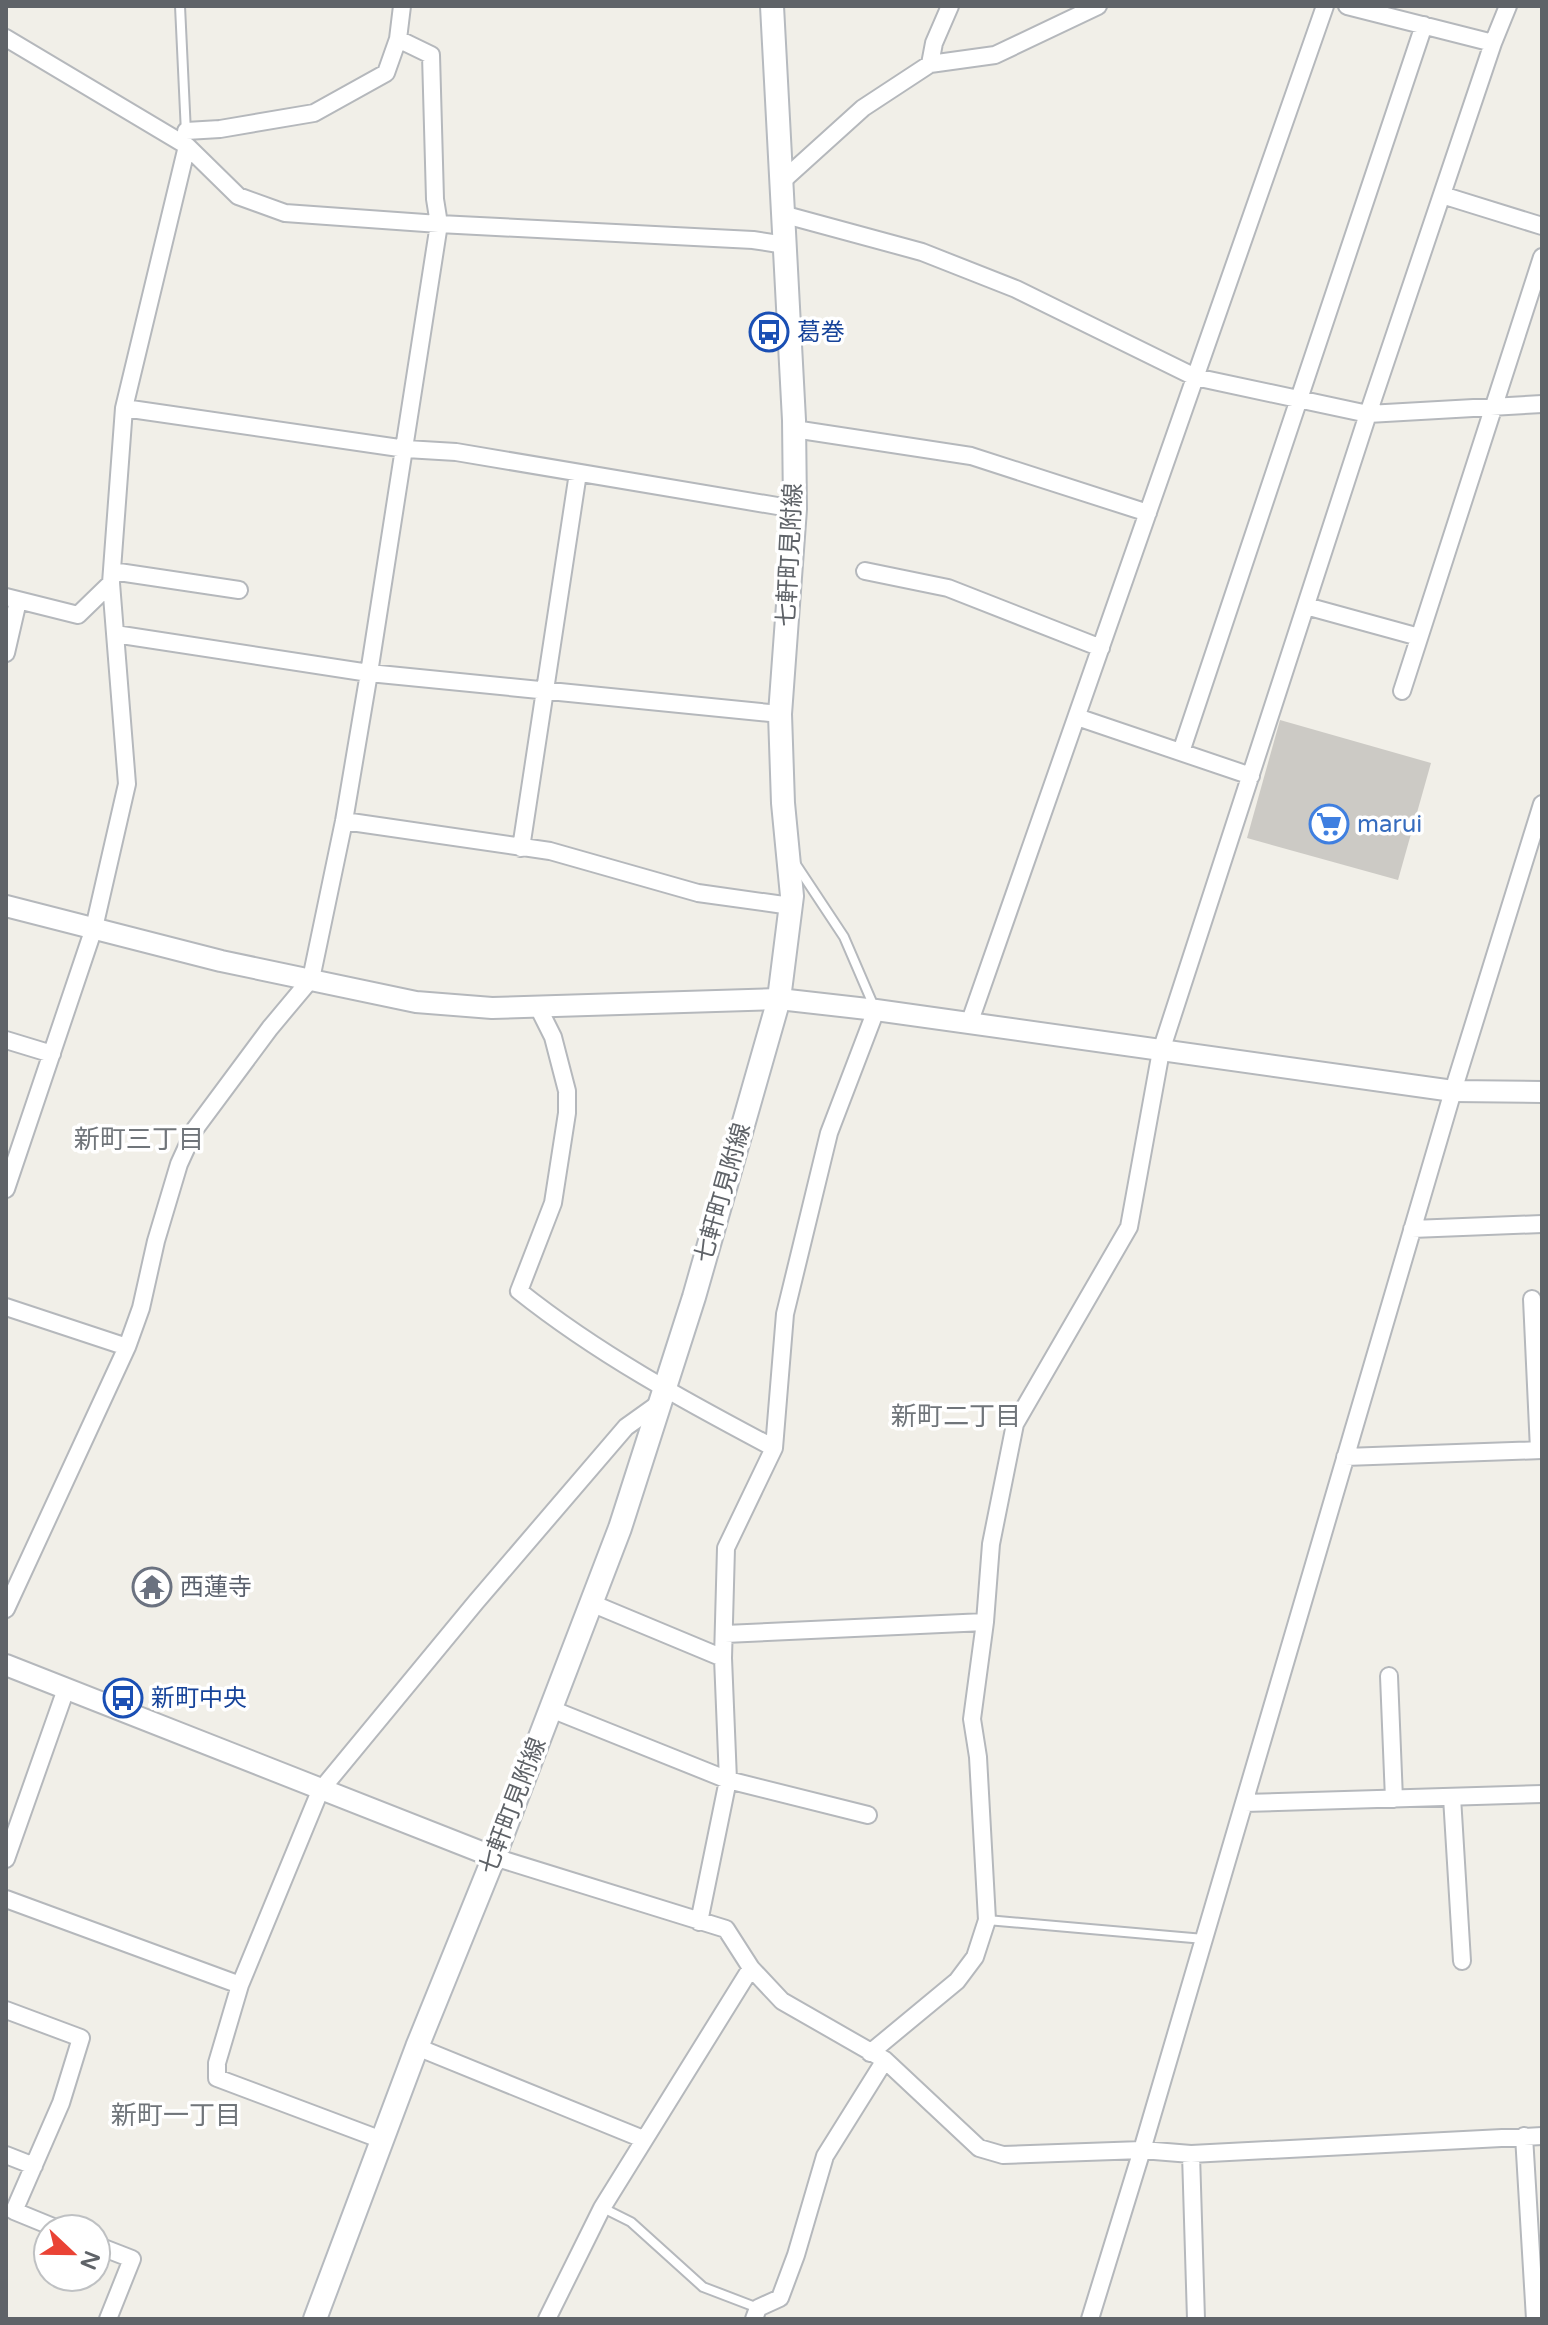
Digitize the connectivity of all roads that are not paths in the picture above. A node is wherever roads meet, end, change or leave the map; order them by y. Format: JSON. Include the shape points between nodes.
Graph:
{"nodes":[{"id":1,"x":180,"y":6,"type":"edge"},
{"id":2,"x":402,"y":6,"type":"edge"},
{"id":3,"x":772,"y":6,"type":"edge"},
{"id":4,"x":950,"y":6,"type":"edge"},
{"id":5,"x":1098,"y":6,"type":"edge"},
{"id":6,"x":1325,"y":6,"type":"edge"},
{"id":7,"x":1347,"y":6,"type":"edge"},
{"id":8,"x":1508,"y":6,"type":"edge"},
{"id":9,"x":1424,"y":25,"type":"junction"},
{"id":10,"x":6,"y":38,"type":"edge"},
{"id":11,"x":398,"y":39,"type":"junction"},
{"id":12,"x":1493,"y":43,"type":"junction"},
{"id":13,"x":930,"y":64,"type":"junction"},
{"id":14,"x":186,"y":138,"type":"junction"},
{"id":15,"x":780,"y":183,"type":"junction"},
{"id":16,"x":1442,"y":195,"type":"junction"},
{"id":17,"x":782,"y":214,"type":"junction"},
{"id":18,"x":439,"y":224,"type":"junction"},
{"id":19,"x":1542,"y":226,"type":"edge"},
{"id":20,"x":785,"y":245,"type":"junction"},
{"id":21,"x":1542,"y":257,"type":"edge"},
{"id":22,"x":1195,"y":377,"type":"junction"},
{"id":23,"x":1299,"y":400,"type":"junction"},
{"id":24,"x":1542,"y":404,"type":"edge"},
{"id":25,"x":1493,"y":405,"type":"junction"},
{"id":26,"x":124,"y":408,"type":"junction"},
{"id":27,"x":1368,"y":414,"type":"junction"},
{"id":28,"x":794,"y":429,"type":"junction"},
{"id":29,"x":406,"y":449,"type":"junction"},
{"id":30,"x":578,"y":473,"type":"junction"},
{"id":31,"x":795,"y":509,"type":"junction"},
{"id":32,"x":1148,"y":513,"type":"junction"},
{"id":33,"x":865,"y":571,"type":"dead end"},
{"id":34,"x":111,"y":577,"type":"junction"},
{"id":35,"x":239,"y":590,"type":"dead end"},
{"id":36,"x":12,"y":599,"type":"edge"},
{"id":37,"x":1306,"y":606,"type":"junction"},
{"id":38,"x":115,"y":634,"type":"junction"},
{"id":39,"x":1419,"y":637,"type":"junction"},
{"id":40,"x":1101,"y":648,"type":"junction"},
{"id":41,"x":6,"y":653,"type":"edge"},
{"id":42,"x":369,"y":673,"type":"junction"},
{"id":43,"x":544,"y":691,"type":"junction"},
{"id":44,"x":1402,"y":691,"type":"dead end"},
{"id":45,"x":780,"y":714,"type":"junction"},
{"id":46,"x":1077,"y":717,"type":"junction"},
{"id":47,"x":1181,"y":752,"type":"junction"},
{"id":48,"x":1251,"y":776,"type":"junction"},
{"id":49,"x":1542,"y":804,"type":"edge"},
{"id":50,"x":344,"y":821,"type":"junction"},
{"id":51,"x":521,"y":848,"type":"junction"},
{"id":52,"x":788,"y":853,"type":"junction"},
{"id":53,"x":6,"y":906,"type":"edge"},
{"id":54,"x":791,"y":906,"type":"junction"},
{"id":55,"x":94,"y":928,"type":"junction"},
{"id":56,"x":311,"y":979,"type":"junction"},
{"id":57,"x":779,"y":999,"type":"junction"},
{"id":58,"x":538,"y":1007,"type":"junction"},
{"id":59,"x":876,"y":1010,"type":"junction"},
{"id":60,"x":969,"y":1024,"type":"junction"},
{"id":61,"x":6,"y":1040,"type":"edge"},
{"id":62,"x":1161,"y":1051,"type":"junction"},
{"id":63,"x":52,"y":1054,"type":"junction"},
{"id":64,"x":1453,"y":1091,"type":"junction"},
{"id":65,"x":1542,"y":1092,"type":"edge"},
{"id":66,"x":6,"y":1189,"type":"edge"},
{"id":67,"x":1542,"y":1224,"type":"edge"},
{"id":68,"x":1412,"y":1229,"type":"junction"},
{"id":69,"x":1532,"y":1299,"type":"dead end"},
{"id":70,"x":6,"y":1307,"type":"edge"},
{"id":71,"x":127,"y":1347,"type":"junction"},
{"id":72,"x":663,"y":1396,"type":"junction"},
{"id":73,"x":774,"y":1448,"type":"junction"},
{"id":74,"x":1540,"y":1450,"type":"edge"},
{"id":75,"x":1345,"y":1457,"type":"junction"},
{"id":76,"x":591,"y":1603,"type":"junction"},
{"id":77,"x":6,"y":1609,"type":"edge"},
{"id":78,"x":985,"y":1622,"type":"junction"},
{"id":79,"x":725,"y":1634,"type":"junction"},
{"id":80,"x":723,"y":1658,"type":"junction"},
{"id":81,"x":6,"y":1665,"type":"edge"},
{"id":82,"x":1389,"y":1676,"type":"dead end"},
{"id":83,"x":66,"y":1689,"type":"junction"},
{"id":84,"x":551,"y":1709,"type":"junction"},
{"id":85,"x":728,"y":1780,"type":"junction"},
{"id":86,"x":320,"y":1791,"type":"junction"},
{"id":87,"x":1542,"y":1794,"type":"edge"},
{"id":88,"x":1452,"y":1797,"type":"junction"},
{"id":89,"x":1394,"y":1799,"type":"junction"},
{"id":90,"x":1244,"y":1803,"type":"junction"},
{"id":91,"x":868,"y":1815,"type":"dead end"},
{"id":92,"x":494,"y":1857,"type":"junction"},
{"id":93,"x":6,"y":1859,"type":"edge"},
{"id":94,"x":6,"y":1899,"type":"edge"},
{"id":95,"x":987,"y":1920,"type":"junction"},
{"id":96,"x":699,"y":1922,"type":"junction"},
{"id":97,"x":1204,"y":1939,"type":"junction"},
{"id":98,"x":1462,"y":1961,"type":"dead end"},
{"id":99,"x":751,"y":1968,"type":"junction"},
{"id":100,"x":240,"y":1985,"type":"junction"},
{"id":101,"x":6,"y":2010,"type":"edge"},
{"id":102,"x":417,"y":2047,"type":"junction"},
{"id":103,"x":877,"y":2057,"type":"junction"},
{"id":104,"x":1524,"y":2136,"type":"junction"},
{"id":105,"x":1542,"y":2136,"type":"edge"},
{"id":106,"x":643,"y":2139,"type":"junction"},
{"id":107,"x":382,"y":2140,"type":"junction"},
{"id":108,"x":1142,"y":2150,"type":"junction"},
{"id":109,"x":1191,"y":2154,"type":"junction"},
{"id":110,"x":6,"y":2155,"type":"edge"},
{"id":111,"x":34,"y":2166,"type":"junction"},
{"id":112,"x":602,"y":2208,"type":"junction"},
{"id":113,"x":32,"y":2218,"type":"edge"},
{"id":114,"x":112,"y":2251,"type":"edge"},
{"id":115,"x":756,"y":2314,"type":"edge"},
{"id":116,"x":108,"y":2319,"type":"edge"},
{"id":117,"x":315,"y":2319,"type":"edge"},
{"id":118,"x":547,"y":2319,"type":"edge"},
{"id":119,"x":1090,"y":2319,"type":"edge"},
{"id":120,"x":1196,"y":2319,"type":"edge"},
{"id":121,"x":1535,"y":2319,"type":"edge"}],
"edges":[{"from":1,"to":14,"type":"lane"},
{"from":2,"to":11,"type":"street"},
{"from":3,"to":15,"type":"main road","name":"七軒町見附線"},
{"from":4,"to":13,"type":"street"},
{"from":5,"to":13,"type":"street","via":[[995,55]]},
{"from":6,"to":22,"type":"street"},
{"from":7,"to":9,"type":"street"},
{"from":8,"to":12,"type":"street"},
{"from":9,"to":12,"type":"street"},
{"from":9,"to":23,"type":"street"},
{"from":10,"to":14,"type":"street"},
{"from":11,"to":14,"type":"street","via":[[386,73],[314,113]]},
{"from":11,"to":18,"type":"street","via":[[431,55]]},
{"from":12,"to":16,"type":"street"},
{"from":13,"to":15,"type":"street","via":[[863,108]]},
{"from":14,"to":18,"type":"street","via":[[238,196],[285,213]]},
{"from":14,"to":26,"type":"street"},
{"from":15,"to":17,"type":"main road","name":"七軒町見附線"},
{"from":16,"to":19,"type":"street"},
{"from":16,"to":27,"type":"street"},
{"from":17,"to":20,"type":"main road","name":"七軒町見附線"},
{"from":17,"to":22,"type":"street","via":[[922,252],[1016,289]]},
{"from":18,"to":20,"type":"street"},
{"from":18,"to":29,"type":"street"},
{"from":20,"to":28,"type":"main road","name":"七軒町見附線"},
{"from":21,"to":25,"type":"street"},
{"from":22,"to":23,"type":"street"},
{"from":22,"to":32,"type":"street"},
{"from":23,"to":27,"type":"street"},
{"from":23,"to":47,"type":"street"},
{"from":24,"to":25,"type":"street"},
{"from":25,"to":27,"type":"street"},
{"from":25,"to":39,"type":"street"},
{"from":26,"to":29,"type":"street"},
{"from":26,"to":34,"type":"street"},
{"from":27,"to":37,"type":"street"},
{"from":28,"to":31,"type":"main road","name":"七軒町見附線"},
{"from":28,"to":32,"type":"street","via":[[971,456]]},
{"from":29,"to":30,"type":"street"},
{"from":29,"to":42,"type":"street"},
{"from":30,"to":31,"type":"street"},
{"from":30,"to":43,"type":"street"},
{"from":31,"to":45,"type":"main road","name":"七軒町見附線"},
{"from":32,"to":40,"type":"street"},
{"from":33,"to":40,"type":"street","via":[[948,588]]},
{"from":34,"to":35,"type":"street"},
{"from":34,"to":36,"type":"street","via":[[78,615]]},
{"from":34,"to":38,"type":"street"},
{"from":36,"to":41,"type":"street"},
{"from":37,"to":39,"type":"street"},
{"from":37,"to":48,"type":"street"},
{"from":38,"to":42,"type":"street"},
{"from":38,"to":55,"type":"street","via":[[127,784]]},
{"from":39,"to":44,"type":"street"},
{"from":40,"to":46,"type":"street"},
{"from":42,"to":43,"type":"street"},
{"from":42,"to":50,"type":"street"},
{"from":43,"to":45,"type":"street"},
{"from":43,"to":51,"type":"street"},
{"from":45,"to":52,"type":"main road","name":"七軒町見附線"},
{"from":46,"to":47,"type":"street"},
{"from":46,"to":60,"type":"street"},
{"from":47,"to":48,"type":"street"},
{"from":48,"to":62,"type":"street"},
{"from":49,"to":64,"type":"street"},
{"from":50,"to":51,"type":"street"},
{"from":50,"to":56,"type":"street"},
{"from":51,"to":54,"type":"street","via":[[550,851],[698,893]]},
{"from":52,"to":54,"type":"main road","name":"七軒町見附線"},
{"from":52,"to":59,"type":"lane","via":[[844,937]]},
{"from":53,"to":55,"type":"street"},
{"from":54,"to":57,"type":"main road","name":"七軒町見附線"},
{"from":55,"to":56,"type":"street"},
{"from":55,"to":63,"type":"street"},
{"from":56,"to":58,"type":"street","via":[[416,1002]]},
{"from":56,"to":71,"type":"street","via":[[195,1129],[175,1176]]},
{"from":57,"to":58,"type":"street"},
{"from":57,"to":59,"type":"street"},
{"from":57,"to":72,"type":"main road","name":"七軒町見附線"},
{"from":58,"to":72,"type":"street","via":[[553,1037],[567,1113],[553,1203],[519,1291]]},
{"from":59,"to":60,"type":"street"},
{"from":59,"to":73,"type":"street","via":[[829,1133],[785,1314]]},
{"from":60,"to":62,"type":"street"},
{"from":61,"to":63,"type":"street"},
{"from":62,"to":64,"type":"street"},
{"from":62,"to":78,"type":"street","via":[[1129,1227],[1015,1424],[991,1544]]},
{"from":63,"to":66,"type":"street"},
{"from":64,"to":65,"type":"street"},
{"from":64,"to":68,"type":"street"},
{"from":67,"to":68,"type":"street"},
{"from":68,"to":75,"type":"street"},
{"from":69,"to":74,"type":"street"},
{"from":70,"to":71,"type":"street"},
{"from":71,"to":77,"type":"street"},
{"from":72,"to":73,"type":"street"},
{"from":72,"to":76,"type":"main road","name":"七軒町見附線"},
{"from":72,"to":86,"type":"street","via":[[626,1427]]},
{"from":73,"to":79,"type":"street","via":[[726,1548]]},
{"from":74,"to":75,"type":"street"},
{"from":75,"to":90,"type":"street"},
{"from":76,"to":80,"type":"street"},
{"from":76,"to":84,"type":"main road","name":"七軒町見附線"},
{"from":78,"to":79,"type":"street"},
{"from":78,"to":95,"type":"street","via":[[972,1719]]},
{"from":79,"to":80,"type":"street"},
{"from":80,"to":85,"type":"street"},
{"from":81,"to":83,"type":"street"},
{"from":82,"to":89,"type":"street"},
{"from":83,"to":86,"type":"street"},
{"from":83,"to":93,"type":"street"},
{"from":84,"to":85,"type":"street"},
{"from":84,"to":92,"type":"main road","name":"七軒町見附線"},
{"from":85,"to":91,"type":"street"},
{"from":85,"to":96,"type":"street"},
{"from":86,"to":92,"type":"street"},
{"from":86,"to":100,"type":"street"},
{"from":87,"to":88,"type":"street"},
{"from":88,"to":89,"type":"street"},
{"from":88,"to":98,"type":"street"},
{"from":89,"to":90,"type":"street"},
{"from":90,"to":97,"type":"street"},
{"from":92,"to":96,"type":"street"},
{"from":92,"to":102,"type":"main road","name":"七軒町見附線"},
{"from":94,"to":100,"type":"street"},
{"from":95,"to":97,"type":"lane"},
{"from":95,"to":103,"type":"street","via":[[975,1957],[957,1981]]},
{"from":96,"to":99,"type":"street","via":[[726,1929]]},
{"from":97,"to":108,"type":"street"},
{"from":99,"to":103,"type":"street","via":[[782,2001]]},
{"from":99,"to":106,"type":"street"},
{"from":100,"to":107,"type":"street","via":[[217,2078]]},
{"from":101,"to":111,"type":"street","via":[[81,2038]]},
{"from":102,"to":106,"type":"street"},
{"from":102,"to":107,"type":"main road","name":"七軒町見附線"},
{"from":103,"to":108,"type":"street","via":[[979,2148],[1003,2155]]},
{"from":103,"to":115,"type":"street","via":[[825,2156],[780,2298]]},
{"from":104,"to":105,"type":"street"},
{"from":104,"to":109,"type":"street"},
{"from":104,"to":121,"type":"street"},
{"from":106,"to":112,"type":"street"},
{"from":107,"to":117,"type":"main road","name":"七軒町見附線"},
{"from":108,"to":109,"type":"street"},
{"from":108,"to":119,"type":"street"},
{"from":109,"to":120,"type":"street"},
{"from":110,"to":111,"type":"street"},
{"from":111,"to":113,"type":"street","via":[[14,2211]]},
{"from":112,"to":115,"type":"lane","via":[[631,2222],[703,2287]]},
{"from":112,"to":118,"type":"street"},
{"from":114,"to":116,"type":"street","via":[[132,2259]]}]}
